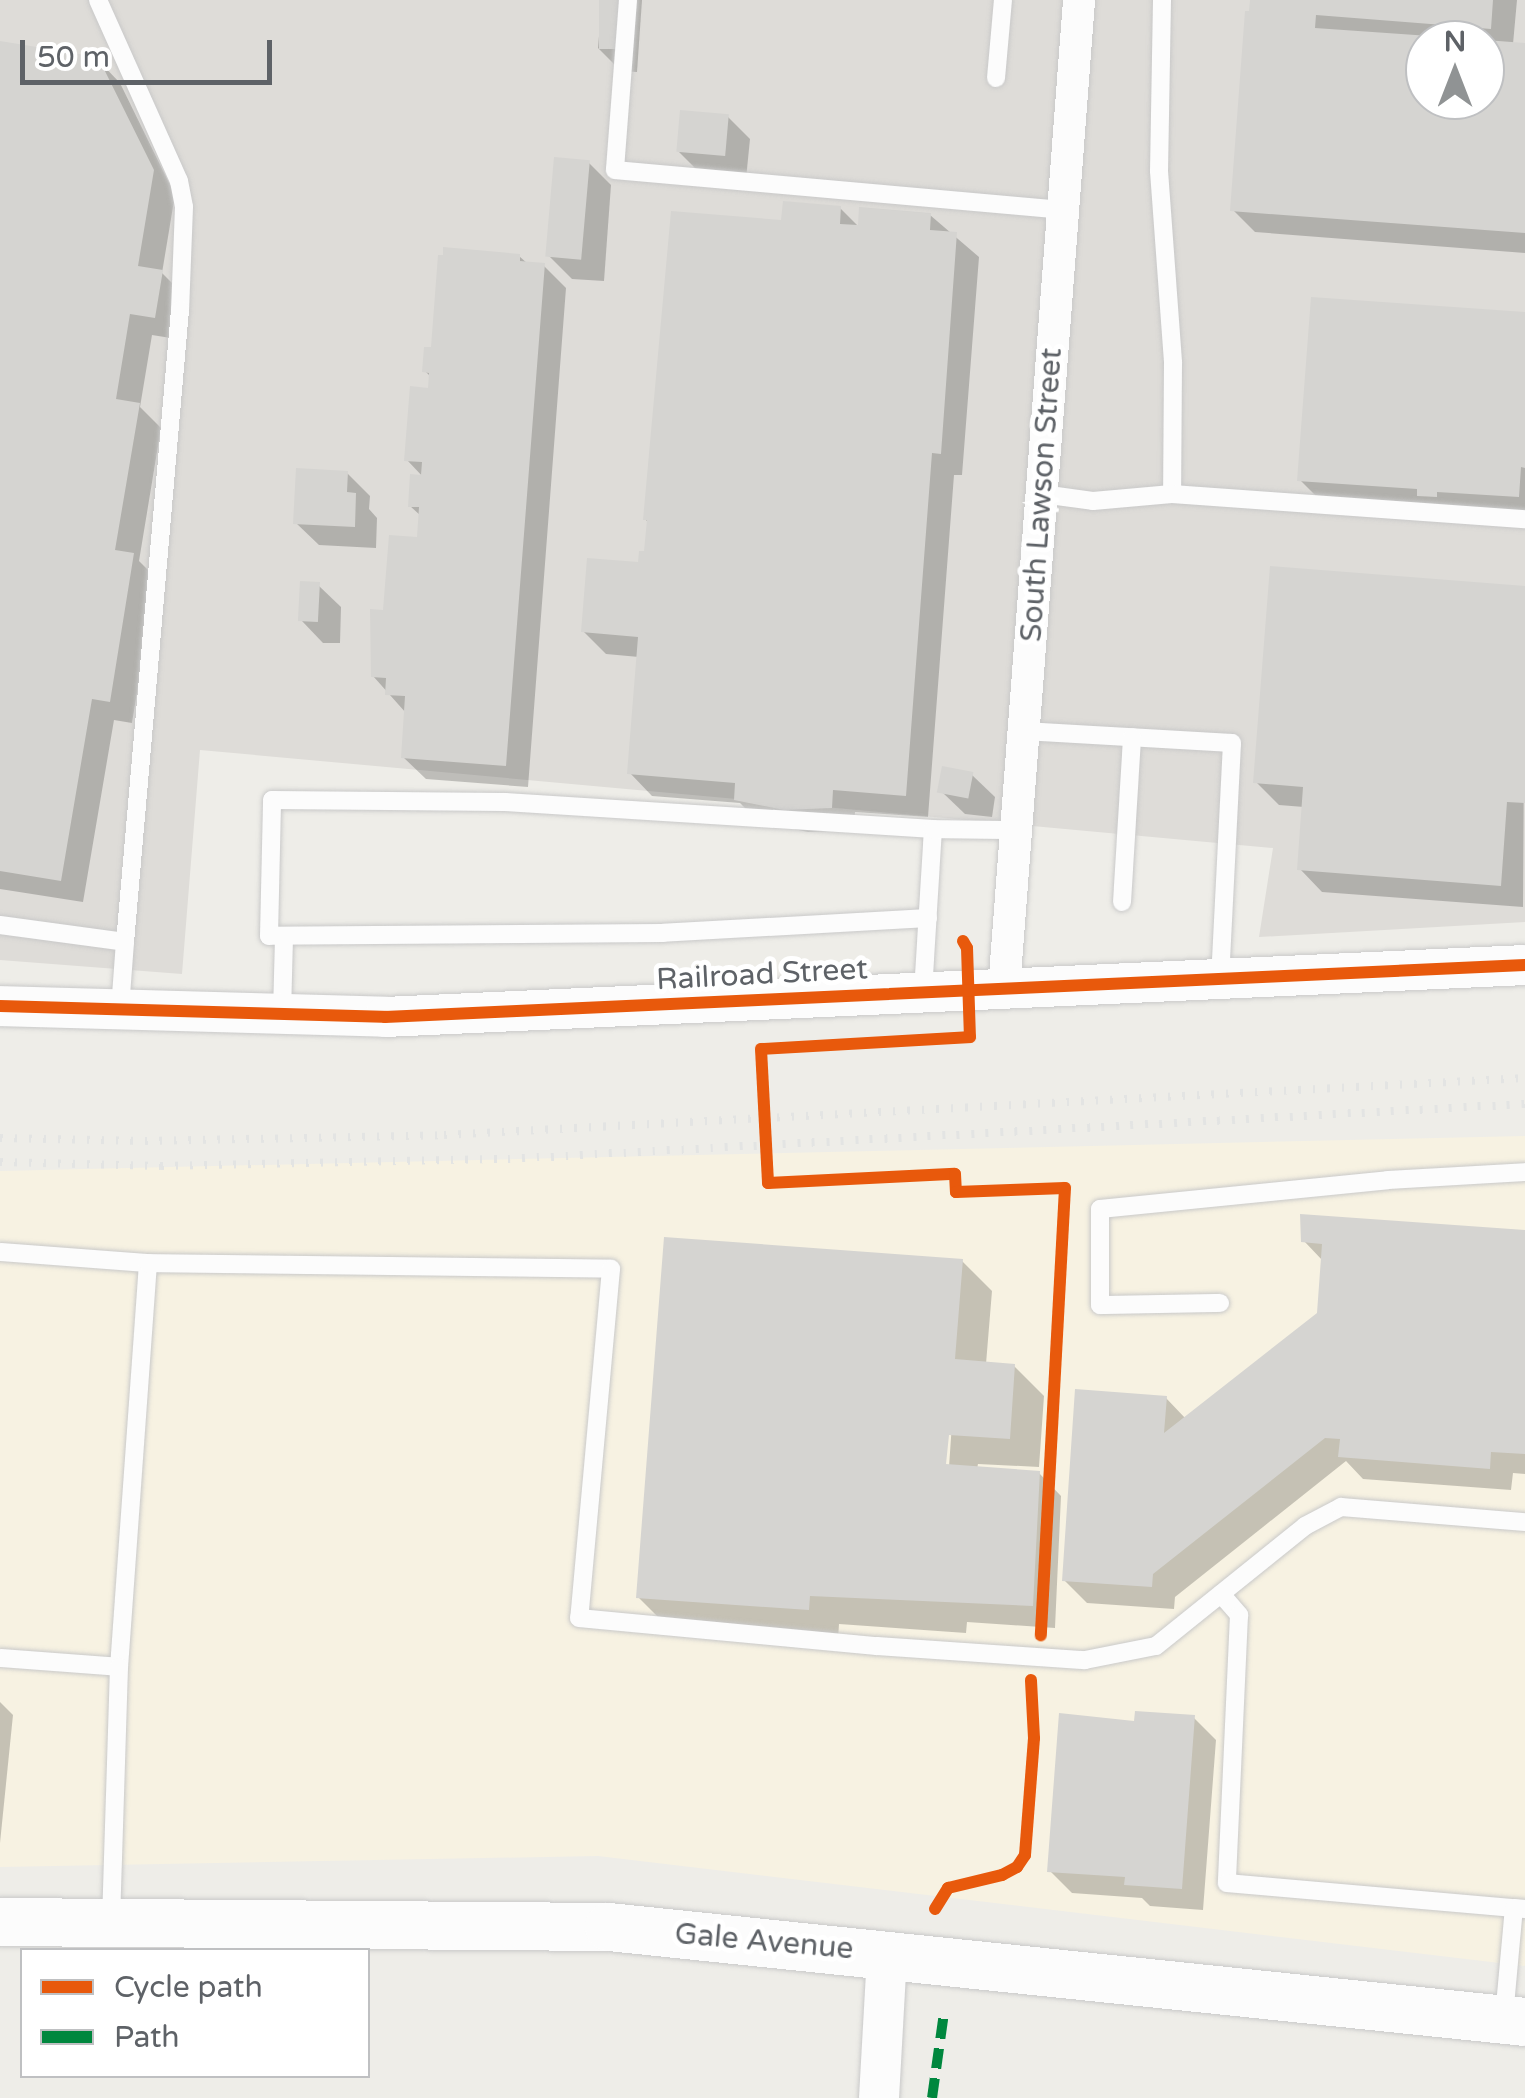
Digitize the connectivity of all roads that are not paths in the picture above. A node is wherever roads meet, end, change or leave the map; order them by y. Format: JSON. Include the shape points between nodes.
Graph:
{"nodes":[{"id":1,"x":98,"y":0,"type":"edge"},
{"id":2,"x":628,"y":0,"type":"edge"},
{"id":3,"x":1004,"y":0,"type":"edge"},
{"id":4,"x":1080,"y":0,"type":"edge"},
{"id":5,"x":1162,"y":0,"type":"edge"},
{"id":6,"x":996,"y":78,"type":"dead end"},
{"id":7,"x":1064,"y":210,"type":"junction"},
{"id":8,"x":1042,"y":494,"type":"junction"},
{"id":9,"x":1172,"y":494,"type":"junction"},
{"id":10,"x":1525,"y":520,"type":"edge"},
{"id":11,"x":1024,"y":731,"type":"junction"},
{"id":12,"x":1132,"y":737,"type":"junction"},
{"id":13,"x":933,"y":829,"type":"junction"},
{"id":14,"x":1017,"y":830,"type":"junction"},
{"id":15,"x":1122,"y":902,"type":"dead end"},
{"id":16,"x":928,"y":918,"type":"junction"},
{"id":17,"x":0,"y":925,"type":"edge"},
{"id":18,"x":284,"y":936,"type":"junction"},
{"id":19,"x":124,"y":942,"type":"junction"},
{"id":20,"x":1525,"y":965,"type":"edge"},
{"id":21,"x":1220,"y":980,"type":"junction"},
{"id":22,"x":1004,"y":989,"type":"junction"},
{"id":23,"x":923,"y":992,"type":"junction"},
{"id":24,"x":0,"y":1006,"type":"edge"},
{"id":25,"x":120,"y":1009,"type":"junction"},
{"id":26,"x":282,"y":1014,"type":"junction"},
{"id":27,"x":1525,"y":1172,"type":"edge"},
{"id":28,"x":0,"y":1252,"type":"edge"},
{"id":29,"x":148,"y":1262,"type":"junction"},
{"id":30,"x":1220,"y":1303,"type":"dead end"},
{"id":31,"x":1525,"y":1522,"type":"edge"},
{"id":32,"x":1220,"y":1594,"type":"junction"},
{"id":33,"x":0,"y":1658,"type":"edge"},
{"id":34,"x":119,"y":1667,"type":"junction"},
{"id":35,"x":1520,"y":1908,"type":"edge"},
{"id":36,"x":0,"y":1922,"type":"edge"},
{"id":37,"x":111,"y":1922,"type":"junction"},
{"id":38,"x":887,"y":1952,"type":"junction"},
{"id":39,"x":1514,"y":2021,"type":"edge"},
{"id":40,"x":878,"y":2098,"type":"edge"}],
"edges":[{"from":1,"to":19,"type":"lane","via":[[184,207]]},
{"from":2,"to":7,"type":"lane","via":[[615,170]]},
{"from":3,"to":6,"type":"lane"},
{"from":4,"to":7,"type":"street","name":"South Lawson Street"},
{"from":5,"to":9,"type":"lane","via":[[1159,171],[1173,363]]},
{"from":7,"to":8,"type":"street","name":"South Lawson Street"},
{"from":8,"to":9,"type":"lane","via":[[1092,501]]},
{"from":8,"to":11,"type":"street","name":"South Lawson Street"},
{"from":9,"to":10,"type":"lane"},
{"from":11,"to":12,"type":"lane"},
{"from":11,"to":14,"type":"street","name":"South Lawson Street"},
{"from":12,"to":15,"type":"lane"},
{"from":12,"to":21,"type":"lane","via":[[1232,742]]},
{"from":13,"to":14,"type":"lane"},
{"from":13,"to":16,"type":"lane"},
{"from":13,"to":18,"type":"lane","via":[[505,802],[272,800],[268,936]]},
{"from":14,"to":22,"type":"street","name":"South Lawson Street"},
{"from":16,"to":18,"type":"lane","via":[[663,933]]},
{"from":16,"to":23,"type":"lane"},
{"from":17,"to":19,"type":"lane"},
{"from":18,"to":26,"type":"lane"},
{"from":19,"to":25,"type":"lane"},
{"from":20,"to":21,"type":"street","name":"Railroad Street"},
{"from":21,"to":22,"type":"street","name":"Railroad Street"},
{"from":22,"to":23,"type":"street","name":"Railroad Street"},
{"from":23,"to":26,"type":"street","name":"Railroad Street","via":[[385,1017]]},
{"from":24,"to":25,"type":"street","name":"Railroad Street"},
{"from":25,"to":26,"type":"street","name":"Railroad Street"},
{"from":27,"to":30,"type":"lane","via":[[1100,1208],[1100,1306]]},
{"from":28,"to":29,"type":"lane"},
{"from":29,"to":32,"type":"lane","via":[[611,1269],[579,1618],[1085,1660],[1156,1646]]},
{"from":29,"to":34,"type":"lane"},
{"from":31,"to":32,"type":"lane","via":[[1340,1508],[1306,1526]]},
{"from":32,"to":35,"type":"lane","via":[[1239,1616],[1227,1884]]},
{"from":33,"to":34,"type":"lane"},
{"from":34,"to":37,"type":"lane"},
{"from":35,"to":39,"type":"lane"},
{"from":36,"to":37,"type":"main road","name":"Gale Avenue"},
{"from":37,"to":38,"type":"main road","name":"Gale Avenue","via":[[609,1927]]},
{"from":38,"to":39,"type":"main road","name":"Gale Avenue"},
{"from":38,"to":40,"type":"street"}]}
